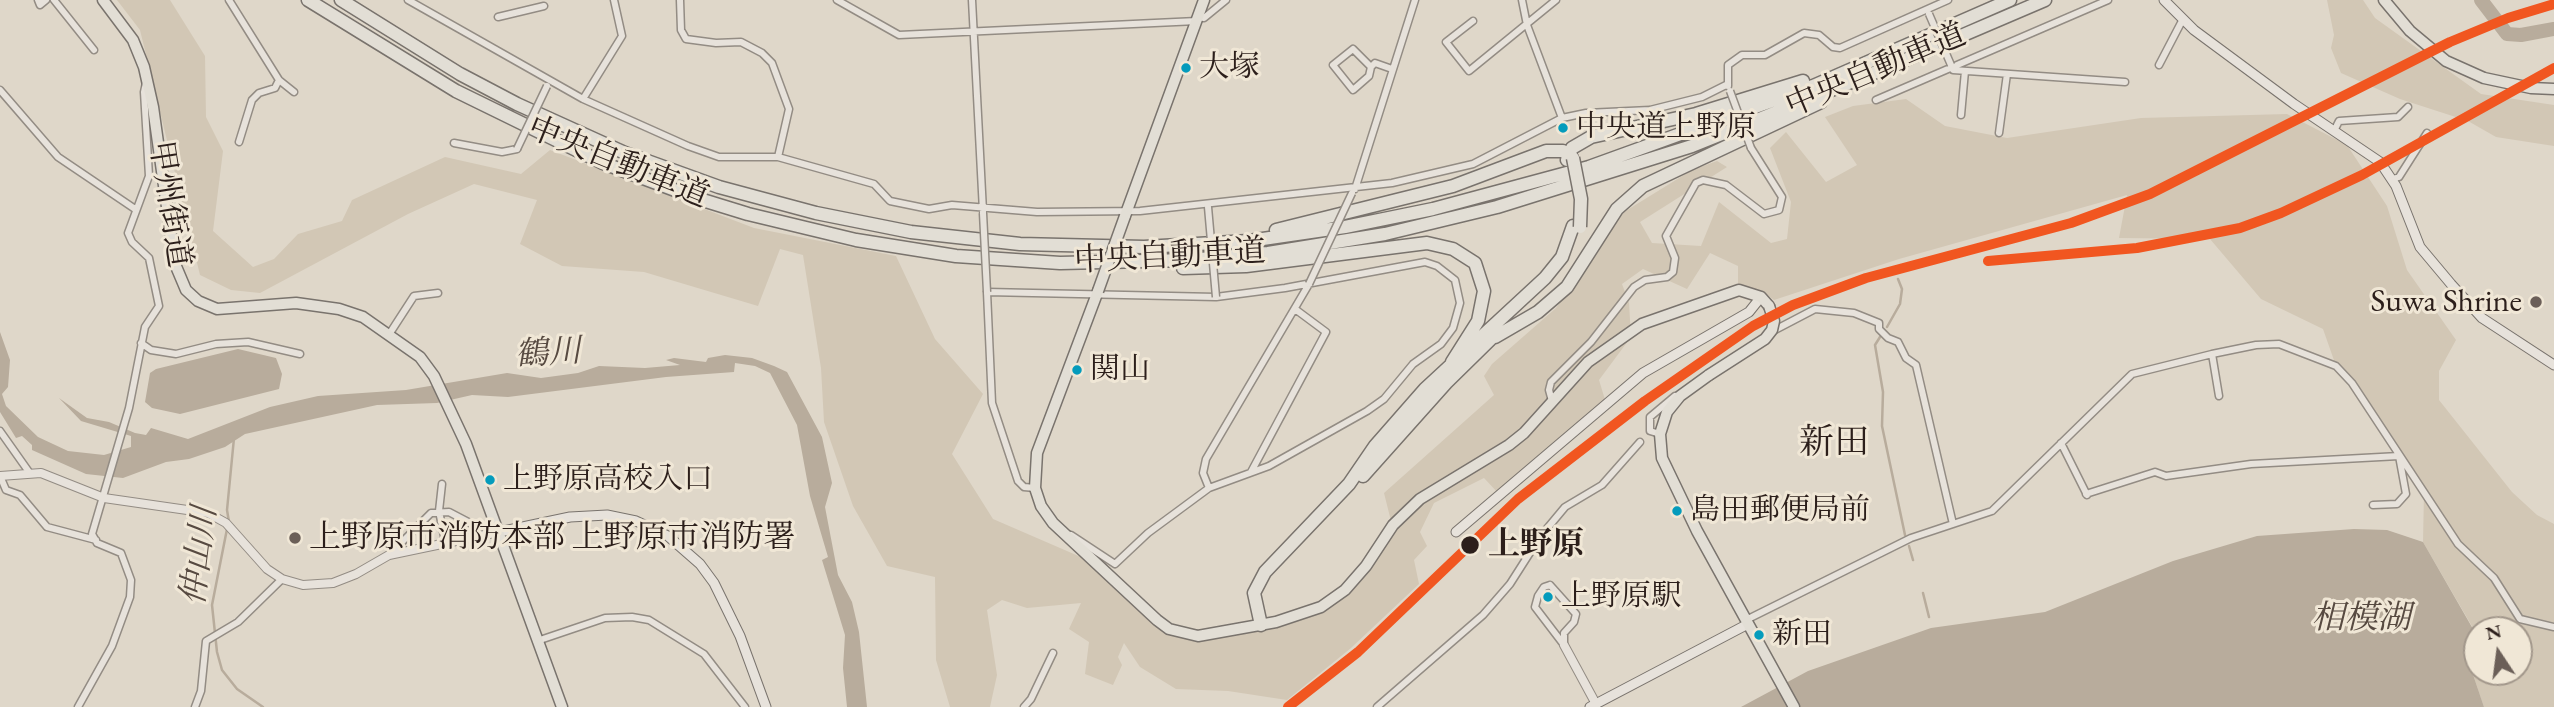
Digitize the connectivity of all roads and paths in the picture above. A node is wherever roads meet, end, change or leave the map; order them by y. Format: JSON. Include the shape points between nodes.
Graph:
{"nodes":[{"id":1,"x":37,"y":0,"type":"edge"},
{"id":2,"x":46,"y":0,"type":"edge"},
{"id":3,"x":54,"y":0,"type":"edge"},
{"id":4,"x":103,"y":0,"type":"edge"},
{"id":5,"x":229,"y":0,"type":"edge"},
{"id":6,"x":308,"y":0,"type":"edge"},
{"id":7,"x":341,"y":0,"type":"edge"},
{"id":8,"x":408,"y":0,"type":"edge"},
{"id":9,"x":614,"y":0,"type":"edge"},
{"id":10,"x":680,"y":0,"type":"edge"},
{"id":11,"x":837,"y":0,"type":"edge"},
{"id":12,"x":972,"y":0,"type":"edge"},
{"id":13,"x":1204,"y":0,"type":"edge"},
{"id":14,"x":1226,"y":0,"type":"edge"},
{"id":15,"x":1415,"y":0,"type":"edge"},
{"id":16,"x":1522,"y":0,"type":"edge"},
{"id":17,"x":1556,"y":0,"type":"edge"},
{"id":18,"x":1948,"y":0,"type":"edge"},
{"id":19,"x":2010,"y":0,"type":"edge"},
{"id":20,"x":2045,"y":0,"type":"edge"},
{"id":21,"x":2108,"y":0,"type":"edge"},
{"id":22,"x":2164,"y":0,"type":"edge"},
{"id":23,"x":2384,"y":0,"type":"edge"},
{"id":24,"x":544,"y":6,"type":"dead end"},
{"id":25,"x":1928,"y":12,"type":"junction"},
{"id":26,"x":498,"y":17,"type":"dead end"},
{"id":27,"x":1198,"y":19,"type":"junction"},
{"id":28,"x":2183,"y":19,"type":"junction"},
{"id":29,"x":1967,"y":20,"type":"junction"},
{"id":30,"x":1474,"y":21,"type":"dead end"},
{"id":31,"x":1527,"y":24,"type":"junction"},
{"id":32,"x":974,"y":32,"type":"junction"},
{"id":33,"x":94,"y":50,"type":"dead end"},
{"id":34,"x":1951,"y":65,"type":"junction"},
{"id":35,"x":2159,"y":65,"type":"dead end"},
{"id":36,"x":1371,"y":67,"type":"junction"},
{"id":37,"x":1886,"y":68,"type":"junction"},
{"id":38,"x":1392,"y":69,"type":"junction"},
{"id":39,"x":1965,"y":71,"type":"junction"},
{"id":40,"x":2007,"y":74,"type":"junction"},
{"id":41,"x":148,"y":79,"type":"junction"},
{"id":42,"x":279,"y":80,"type":"junction"},
{"id":43,"x":2126,"y":82,"type":"dead end"},
{"id":44,"x":548,"y":83,"type":"junction"},
{"id":45,"x":1729,"y":88,"type":"junction"},
{"id":46,"x":2554,"y":89,"type":"edge"},
{"id":47,"x":0,"y":90,"type":"edge"},
{"id":48,"x":294,"y":92,"type":"dead end"},
{"id":49,"x":583,"y":99,"type":"junction"},
{"id":50,"x":1876,"y":100,"type":"dead end"},
{"id":51,"x":2409,"y":107,"type":"dead end"},
{"id":52,"x":1961,"y":116,"type":"dead end"},
{"id":53,"x":1562,"y":118,"type":"junction"},
{"id":54,"x":2335,"y":129,"type":"junction"},
{"id":55,"x":1998,"y":133,"type":"dead end"},
{"id":56,"x":2427,"y":133,"type":"dead end"},
{"id":57,"x":239,"y":142,"type":"dead end"},
{"id":58,"x":454,"y":143,"type":"dead end"},
{"id":59,"x":778,"y":157,"type":"junction"},
{"id":60,"x":1570,"y":158,"type":"junction"},
{"id":61,"x":2393,"y":180,"type":"junction"},
{"id":62,"x":1354,"y":191,"type":"junction"},
{"id":63,"x":1208,"y":205,"type":"junction"},
{"id":64,"x":135,"y":209,"type":"junction"},
{"id":65,"x":983,"y":211,"type":"junction"},
{"id":66,"x":1126,"y":214,"type":"junction"},
{"id":67,"x":1577,"y":227,"type":"junction"},
{"id":68,"x":1196,"y":245,"type":"junction"},
{"id":69,"x":1060,"y":263,"type":"junction"},
{"id":70,"x":1309,"y":284,"type":"junction"},
{"id":71,"x":987,"y":292,"type":"junction"},
{"id":72,"x":438,"y":293,"type":"dead end"},
{"id":73,"x":1097,"y":294,"type":"junction"},
{"id":74,"x":1216,"y":297,"type":"junction"},
{"id":75,"x":1761,"y":297,"type":"junction"},
{"id":76,"x":1295,"y":309,"type":"junction"},
{"id":77,"x":390,"y":333,"type":"junction"},
{"id":78,"x":141,"y":343,"type":"junction"},
{"id":79,"x":1487,"y":343,"type":"junction"},
{"id":80,"x":300,"y":354,"type":"dead end"},
{"id":81,"x":2212,"y":354,"type":"junction"},
{"id":82,"x":2553,"y":361,"type":"edge"},
{"id":83,"x":1452,"y":362,"type":"junction"},
{"id":84,"x":2219,"y":396,"type":"dead end"},
{"id":85,"x":1552,"y":401,"type":"junction"},
{"id":86,"x":0,"y":431,"type":"edge"},
{"id":87,"x":1660,"y":433,"type":"junction"},
{"id":88,"x":1640,"y":442,"type":"dead end"},
{"id":89,"x":2061,"y":443,"type":"junction"},
{"id":90,"x":2399,"y":456,"type":"junction"},
{"id":91,"x":29,"y":472,"type":"junction"},
{"id":92,"x":1251,"y":472,"type":"junction"},
{"id":93,"x":0,"y":476,"type":"edge"},
{"id":94,"x":442,"y":484,"type":"dead end"},
{"id":95,"x":1035,"y":488,"type":"junction"},
{"id":96,"x":1209,"y":488,"type":"junction"},
{"id":97,"x":104,"y":498,"type":"junction"},
{"id":98,"x":2373,"y":505,"type":"dead end"},
{"id":99,"x":439,"y":510,"type":"junction"},
{"id":100,"x":470,"y":523,"type":"dead end"},
{"id":101,"x":1952,"y":524,"type":"junction"},
{"id":102,"x":1060,"y":529,"type":"junction"},
{"id":103,"x":499,"y":532,"type":"junction"},
{"id":104,"x":1456,"y":532,"type":"dead end"},
{"id":105,"x":96,"y":540,"type":"junction"},
{"id":106,"x":445,"y":541,"type":"junction"},
{"id":107,"x":389,"y":555,"type":"junction"},
{"id":108,"x":282,"y":579,"type":"junction"},
{"id":109,"x":1747,"y":622,"type":"junction"},
{"id":110,"x":1261,"y":625,"type":"junction"},
{"id":111,"x":2554,"y":627,"type":"edge"},
{"id":112,"x":540,"y":640,"type":"junction"},
{"id":113,"x":1564,"y":645,"type":"junction"},
{"id":114,"x":1053,"y":653,"type":"dead end"},
{"id":115,"x":741,"y":705,"type":"edge"},
{"id":116,"x":1593,"y":706,"type":"edge"},
{"id":117,"x":78,"y":707,"type":"edge"},
{"id":118,"x":195,"y":707,"type":"edge"},
{"id":119,"x":562,"y":707,"type":"edge"},
{"id":120,"x":766,"y":707,"type":"edge"},
{"id":121,"x":1024,"y":707,"type":"edge"},
{"id":122,"x":1377,"y":707,"type":"edge"},
{"id":123,"x":1794,"y":707,"type":"edge"}],
"edges":[{"from":1,"to":2,"type":"street","via":[[40,5]]},
{"from":3,"to":33,"type":"street"},
{"from":4,"to":41,"type":"main road","name":"甲州街道","via":[[133,40]]},
{"from":5,"to":42,"type":"street"},
{"from":6,"to":69,"type":"highway","name":"中央自動車道","via":[[456,92],[603,163],[696,198],[856,240],[956,256]]},
{"from":7,"to":68,"type":"highway","name":"中央自動車道","via":[[517,104],[625,153],[731,190],[862,223],[964,238],[1080,247]]},
{"from":8,"to":44,"type":"street"},
{"from":9,"to":49,"type":"street","via":[[622,36]]},
{"from":10,"to":59,"type":"street","via":[[681,30],[686,38],[741,42],[772,63],[789,109]]},
{"from":11,"to":32,"type":"street","via":[[899,35]]},
{"from":12,"to":32,"type":"street"},
{"from":13,"to":27,"type":"main road"},
{"from":14,"to":27,"type":"street"},
{"from":15,"to":38,"type":"street"},
{"from":16,"to":31,"type":"street"},
{"from":17,"to":31,"type":"street"},
{"from":18,"to":25,"type":"street"},
{"from":19,"to":29,"type":"highway","name":"中央自動車道"},
{"from":20,"to":37,"type":"highway","name":"中央自動車道"},
{"from":21,"to":34,"type":"street"},
{"from":22,"to":28,"type":"main road"},
{"from":23,"to":46,"type":"main road","via":[[2410,31],[2446,61],[2484,78]]},
{"from":24,"to":26,"type":"street"},
{"from":25,"to":34,"type":"street","bridge":true},
{"from":25,"to":45,"type":"street","via":[[1840,48],[1819,35],[1804,33],[1765,55],[1742,55],[1728,65]]},
{"from":27,"to":32,"type":"street"},
{"from":27,"to":66,"type":"main road"},
{"from":28,"to":35,"type":"street"},
{"from":28,"to":54,"type":"main road","via":[[2294,104]]},
{"from":29,"to":60,"type":"highway","via":[[1745,100],[1591,137],[1576,144]]},
{"from":29,"to":68,"type":"highway","name":"中央自動車道","via":[[1813,86],[1589,167],[1389,219]]},
{"from":30,"to":31,"type":"street","via":[[1446,42],[1469,71]]},
{"from":31,"to":53,"type":"street"},
{"from":32,"to":65,"type":"street"},
{"from":34,"to":39,"type":"street","via":[[1953,70]]},
{"from":34,"to":50,"type":"street"},
{"from":36,"to":36,"type":"street","via":[[1369,76],[1353,90],[1333,65],[1353,49]]},
{"from":36,"to":38,"type":"street","via":[[1375,63]]},
{"from":37,"to":69,"type":"highway","name":"中央自動車道","via":[[1692,146],[1442,222],[1269,253]]},
{"from":37,"to":79,"type":"highway","via":[[1794,116],[1653,178],[1617,209],[1567,287],[1538,312]]},
{"from":38,"to":62,"type":"street"},
{"from":39,"to":40,"type":"street"},
{"from":39,"to":52,"type":"street"},
{"from":40,"to":43,"type":"street"},
{"from":40,"to":55,"type":"street"},
{"from":41,"to":64,"type":"street","via":[[144,92],[149,176]]},
{"from":41,"to":77,"type":"main road","name":"甲州街道","via":[[175,264],[186,290],[217,309],[296,303],[339,309]]},
{"from":42,"to":48,"type":"street"},
{"from":42,"to":57,"type":"street","via":[[275,88],[252,100]]},
{"from":44,"to":49,"type":"street"},
{"from":44,"to":58,"type":"street","bridge":true,"via":[[517,149],[502,152]]},
{"from":45,"to":53,"type":"street","via":[[1650,110]]},
{"from":45,"to":85,"type":"street","bridge":true,"via":[[1751,148],[1782,197],[1779,210],[1764,214],[1726,185],[1696,183],[1666,236],[1675,258],[1673,272],[1634,287],[1591,342],[1551,382]]},
{"from":47,"to":64,"type":"street","via":[[58,157]]},
{"from":49,"to":59,"type":"street","via":[[719,157]]},
{"from":51,"to":54,"type":"street","via":[[2398,117],[2339,121]]},
{"from":53,"to":62,"type":"street","via":[[1472,164]]},
{"from":54,"to":61,"type":"main road","via":[[2380,162]]},
{"from":56,"to":61,"type":"street"},
{"from":59,"to":65,"type":"street","via":[[874,184],[890,201],[914,208],[952,205]]},
{"from":60,"to":67,"type":"highway","bridge":true,"via":[[1581,199]]},
{"from":60,"to":68,"type":"highway","via":[[1546,150],[1426,194]]},
{"from":61,"to":82,"type":"main road","via":[[2420,247],[2451,284],[2482,318]]},
{"from":62,"to":63,"type":"street"},
{"from":62,"to":70,"type":"street","bridge":true},
{"from":63,"to":66,"type":"street"},
{"from":63,"to":74,"type":"street","bridge":true},
{"from":64,"to":78,"type":"street","via":[[129,238],[149,258],[160,301]]},
{"from":65,"to":66,"type":"street"},
{"from":65,"to":71,"type":"street","bridge":true},
{"from":66,"to":73,"type":"main road","bridge":true},
{"from":67,"to":79,"type":"highway","via":[[1571,255],[1555,278]]},
{"from":67,"to":83,"type":"highway","via":[[1545,278]]},
{"from":69,"to":83,"type":"highway","via":[[1246,266],[1388,247],[1441,245],[1475,263],[1484,291],[1478,321]]},
{"from":70,"to":74,"type":"street"},
{"from":70,"to":76,"type":"street"},
{"from":70,"to":92,"type":"street","via":[[1425,262],[1455,280],[1460,303],[1441,344],[1413,364],[1384,399],[1312,443]]},
{"from":71,"to":73,"type":"street"},
{"from":71,"to":95,"type":"street","via":[[992,403],[1018,481]]},
{"from":72,"to":77,"type":"street","via":[[414,296]]},
{"from":73,"to":74,"type":"street"},
{"from":73,"to":95,"type":"main road","via":[[1037,453]]},
{"from":75,"to":85,"type":"main road","via":[[1739,290],[1642,324],[1588,362]]},
{"from":75,"to":87,"type":"main road","bridge":true,"via":[[1774,321],[1765,339],[1672,404]]},
{"from":75,"to":104,"type":"main road","via":[[1749,312],[1643,373]]},
{"from":76,"to":92,"type":"street","via":[[1326,332]]},
{"from":76,"to":96,"type":"street","via":[[1206,459],[1203,472]]},
{"from":77,"to":103,"type":"main road","name":"甲州街道","via":[[420,357],[434,376]]},
{"from":78,"to":80,"type":"street","via":[[176,354],[230,342]]},
{"from":78,"to":97,"type":"street"},
{"from":79,"to":110,"type":"highway","via":[[1268,577],[1260,593]]},
{"from":81,"to":84,"type":"street"},
{"from":81,"to":89,"type":"street","via":[[2132,374]]},
{"from":81,"to":90,"type":"street","via":[[2279,344],[2336,366]]},
{"from":83,"to":110,"type":"highway","via":[[1375,446],[1344,490],[1260,579],[1254,593]]},
{"from":85,"to":110,"type":"main road","via":[[1509,445],[1420,499],[1392,525],[1345,590],[1307,614]]},
{"from":86,"to":91,"type":"street"},
{"from":87,"to":101,"type":"street","via":[[1650,431],[1650,417],[1732,355],[1815,309],[1854,313],[1879,323],[1879,329],[1898,342],[1906,358],[1916,365]]},
{"from":87,"to":109,"type":"main road","via":[[1665,468]]},
{"from":88,"to":122,"type":"street","via":[[1602,485],[1565,508],[1483,615]]},
{"from":89,"to":90,"type":"street","via":[[2087,495],[2155,472],[2166,476],[2251,464]]},
{"from":89,"to":101,"type":"street","via":[[1992,511]]},
{"from":90,"to":98,"type":"street","via":[[2406,494],[2397,505]]},
{"from":90,"to":111,"type":"street","via":[[2458,544],[2494,578],[2520,619]]},
{"from":91,"to":93,"type":"street"},
{"from":91,"to":97,"type":"street"},
{"from":92,"to":96,"type":"street"},
{"from":93,"to":105,"type":"street","via":[[6,490],[20,495],[47,527]]},
{"from":94,"to":99,"type":"street"},
{"from":95,"to":102,"type":"main road","via":[[1045,514]]},
{"from":96,"to":102,"type":"street","via":[[1147,533],[1115,564]]},
{"from":97,"to":105,"type":"street","via":[[92,534]]},
{"from":97,"to":108,"type":"street","via":[[215,516],[255,560]]},
{"from":99,"to":100,"type":"street"},
{"from":99,"to":106,"type":"street"},
{"from":99,"to":107,"type":"street"},
{"from":101,"to":109,"type":"street","via":[[1869,557]]},
{"from":102,"to":110,"type":"main road","via":[[1170,629],[1198,636]]},
{"from":103,"to":106,"type":"street"},
{"from":103,"to":112,"type":"main road","name":"甲州街道"},
{"from":103,"to":120,"type":"main road","via":[[570,517],[607,515],[636,521],[668,536],[700,564],[719,592]]},
{"from":105,"to":117,"type":"street","via":[[121,554],[131,580],[130,597],[112,646]]},
{"from":106,"to":107,"type":"street"},
{"from":107,"to":108,"type":"street","via":[[332,583],[310,585]]},
{"from":108,"to":118,"type":"street","via":[[237,622],[206,641]]},
{"from":109,"to":116,"type":"main road"},
{"from":109,"to":123,"type":"main road"},
{"from":112,"to":115,"type":"street","via":[[605,618],[649,620],[704,654]]},
{"from":112,"to":119,"type":"main road","name":"甲州街道"},
{"from":113,"to":113,"type":"street","via":[[1536,610],[1544,587],[1555,587],[1576,614],[1564,633]]},
{"from":113,"to":116,"type":"street"},
{"from":114,"to":121,"type":"street"}]}
